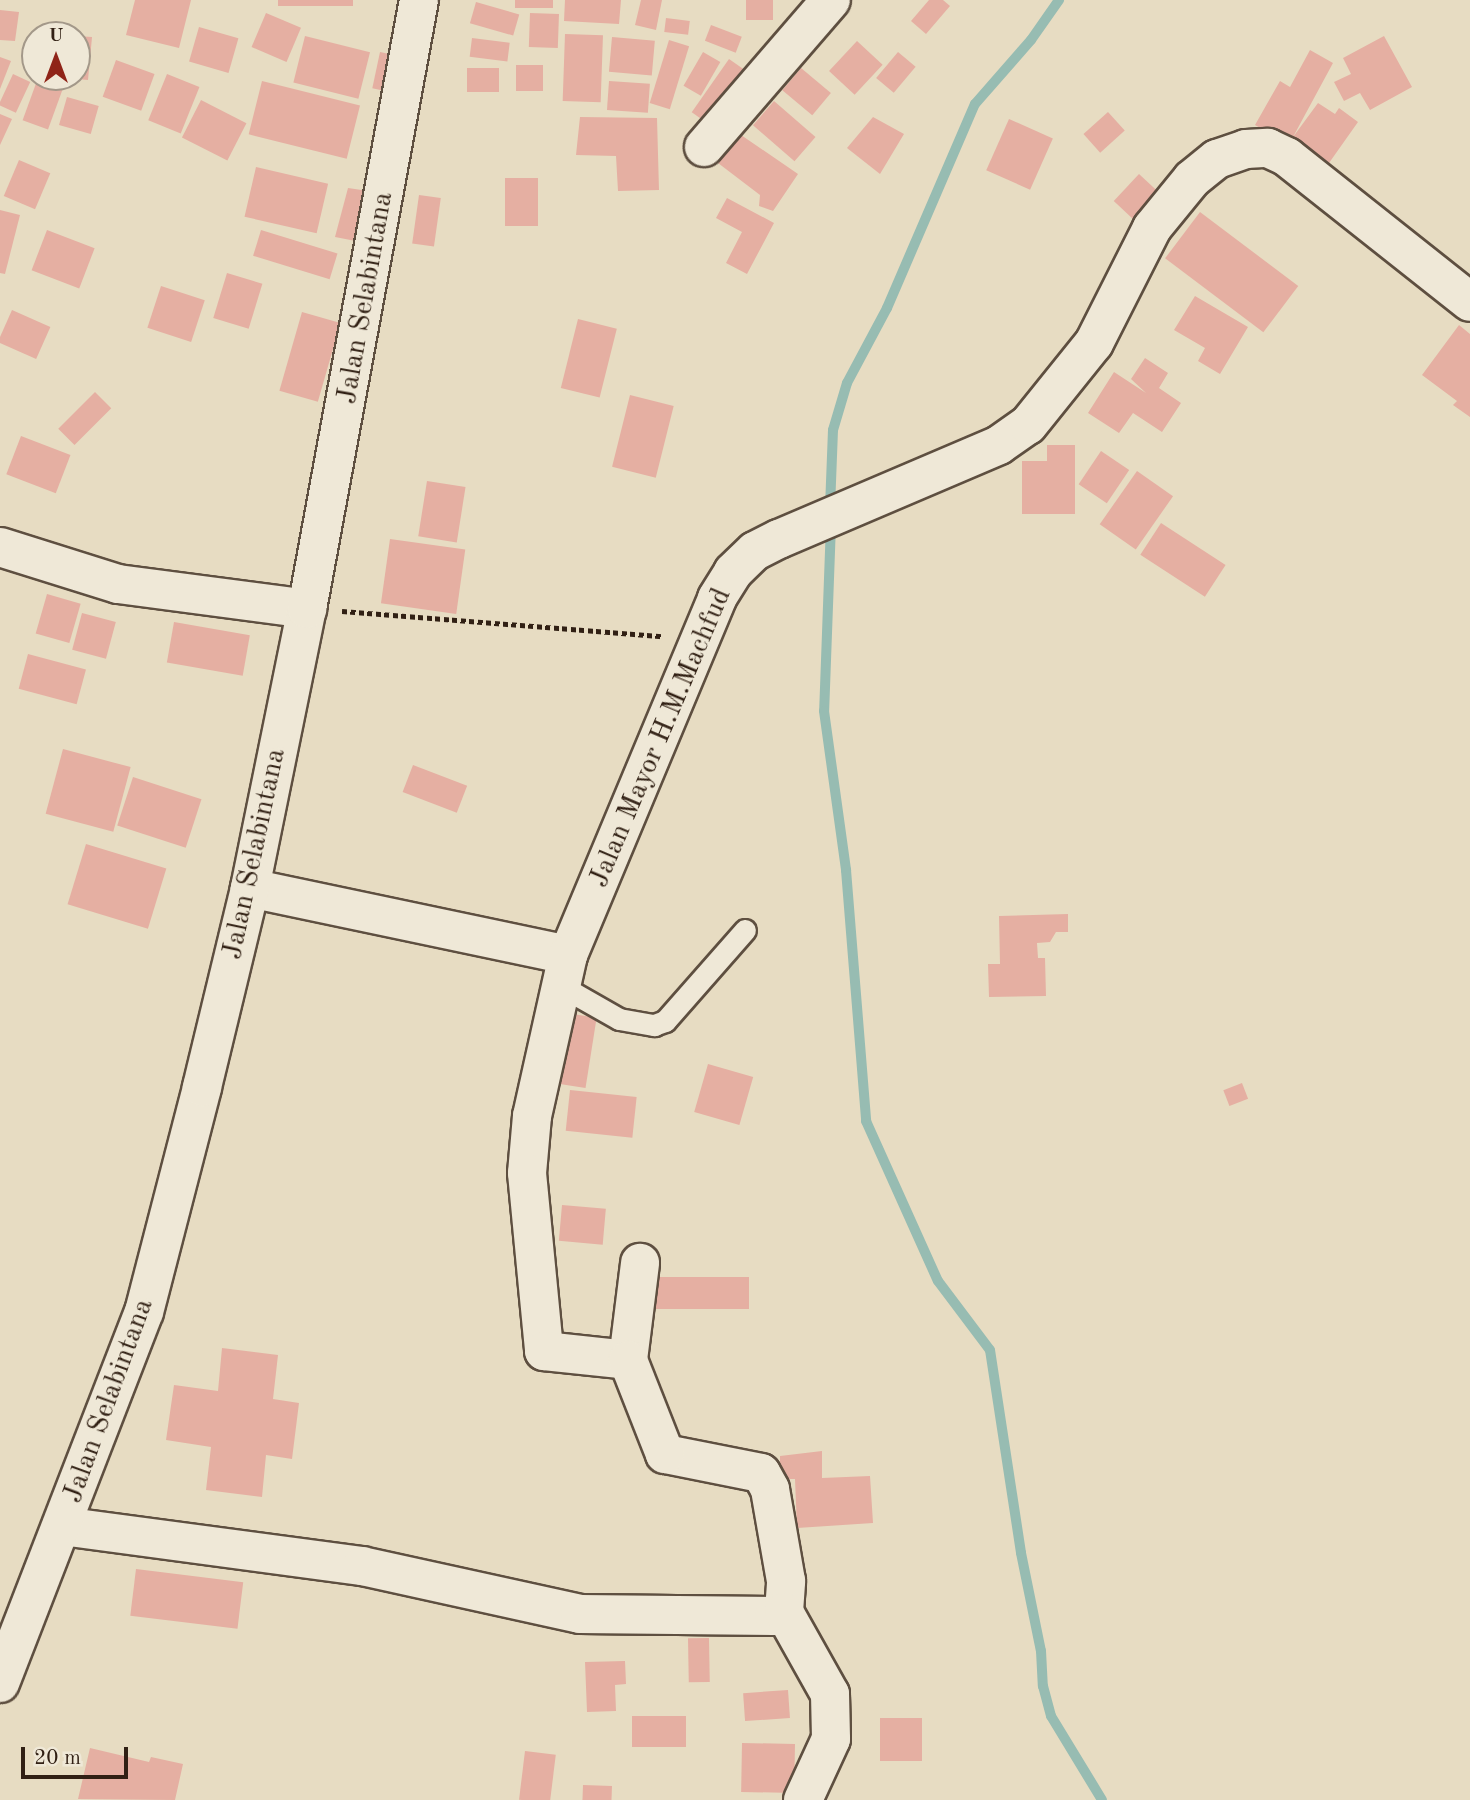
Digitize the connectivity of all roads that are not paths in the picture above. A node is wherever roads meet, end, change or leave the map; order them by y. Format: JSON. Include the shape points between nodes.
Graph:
{"nodes":[{"id":1,"x":419,"y":0,"type":"edge"},
{"id":2,"x":831,"y":0,"type":"edge"},
{"id":3,"x":704,"y":147,"type":"dead end"},
{"id":4,"x":1470,"y":302,"type":"edge"},
{"id":5,"x":0,"y":547,"type":"edge"},
{"id":6,"x":307,"y":609,"type":"junction"},
{"id":7,"x":250,"y":888,"type":"junction"},
{"id":8,"x":745,"y":930,"type":"dead end"},
{"id":9,"x":565,"y":971,"type":"junction"},
{"id":10,"x":640,"y":1263,"type":"dead end"},
{"id":11,"x":628,"y":1360,"type":"junction"},
{"id":12,"x":62,"y":1526,"type":"junction"},
{"id":13,"x":784,"y":1612,"type":"junction"},
{"id":14,"x":0,"y":1683,"type":"edge"},
{"id":15,"x":803,"y":1800,"type":"edge"}],
"edges":[{"from":1,"to":6,"type":"street","name":"Jalan Selabintana"},
{"from":2,"to":3,"type":"street"},
{"from":4,"to":9,"type":"street","name":"Jalan Mayor H.M.Machfud","via":[[1287,157],[1268,148],[1246,149],[1216,159],[1192,179],[1152,228],[1094,343],[1028,425],[999,445],[755,551],[717,598]]},
{"from":5,"to":6,"type":"street","via":[[118,584]]},
{"from":6,"to":7,"type":"street","name":"Jalan Selabintana"},
{"from":7,"to":9,"type":"street"},
{"from":7,"to":12,"type":"street","name":"Jalan Selabintana","via":[[144,1312]]},
{"from":8,"to":9,"type":"lane","via":[[664,1021],[654,1025],[619,1019]]},
{"from":9,"to":11,"type":"street","name":"Jalan Mayor H.M.Machfud","via":[[534,1103],[527,1174],[541,1345],[546,1352]]},
{"from":10,"to":11,"type":"street"},
{"from":11,"to":13,"type":"street","via":[[665,1454],[761,1473],[770,1489],[783,1568]]},
{"from":12,"to":13,"type":"street","via":[[362,1566],[580,1614],[774,1616]]},
{"from":12,"to":14,"type":"street","name":"Jalan Selabintana"},
{"from":13,"to":15,"type":"street","via":[[830,1694],[831,1740]]}]}
